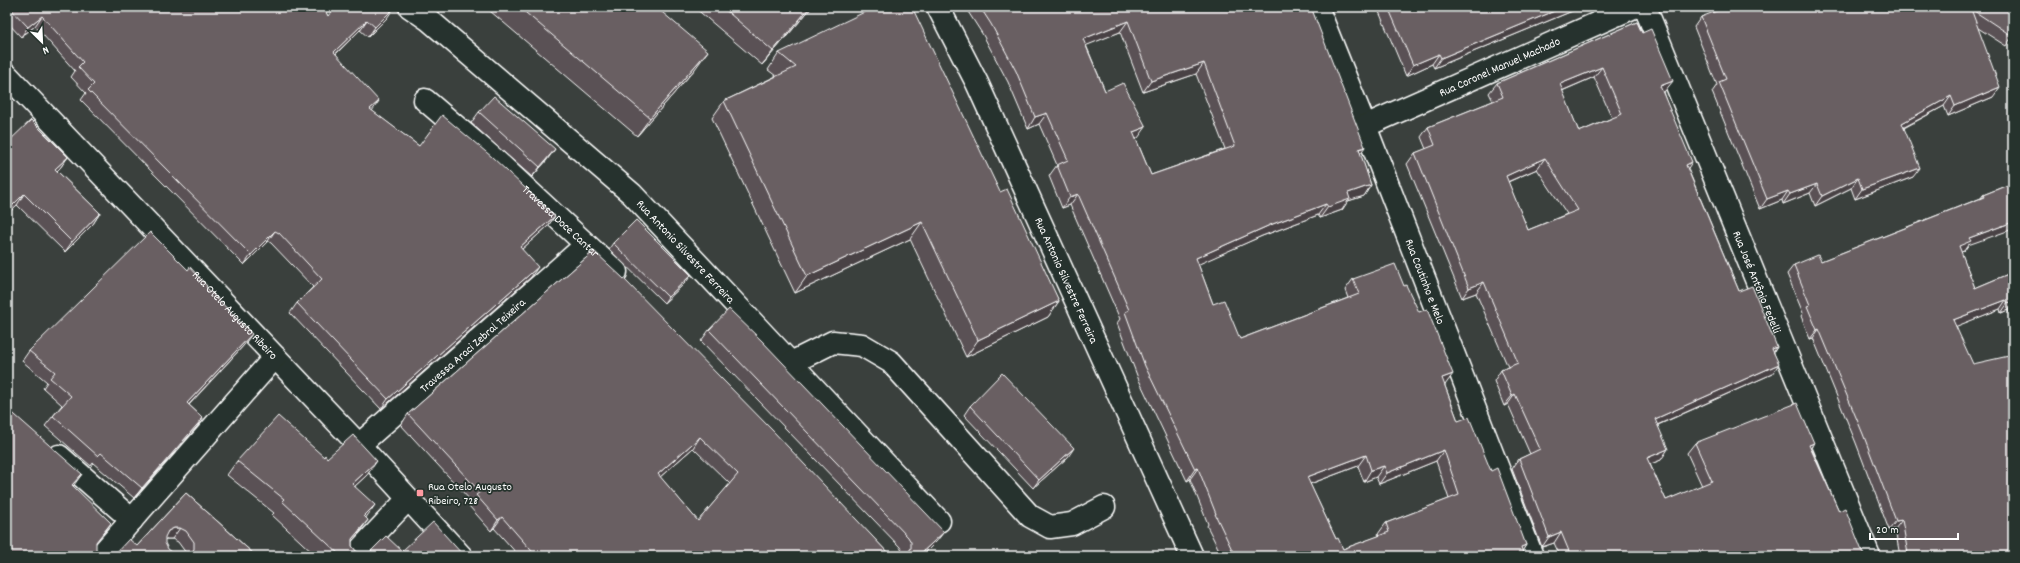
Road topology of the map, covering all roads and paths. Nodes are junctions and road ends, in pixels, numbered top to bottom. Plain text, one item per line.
1 (410, 7) edge
2 (938, 7) edge
3 (1317, 7) edge
4 (1634, 7) edge
5 (1645, 7) edge
6 (7, 75) edge
7 (425, 100) dead end
8 (1365, 126) junction
9 (586, 245) junction
10 (630, 286) edge
11 (275, 356) junction
12 (791, 363) junction
13 (43, 440) edge
14 (359, 445) junction
15 (408, 499) junction
16 (1104, 507) dead end
17 (132, 520) junction
18 (939, 521) dead end
19 (100, 556) edge
20 (354, 556) edge
21 (461, 556) edge
22 (1192, 556) edge
23 (1532, 556) edge
24 (1869, 556) edge

1 - 12 street, Rua Antonio Silvestre Ferreira
2 - 22 street, Rua Antonio Silvestre Ferreira
3 - 8 street, Rua Coutinho e Melo
4 - 8 street, Rua Coronel Manuel Machado
5 - 24 street, Rua José Antônio Fedelli
6 - 11 street, Rua Otelo Augusto Ribeiro
7 - 9 street, Travessa Doce Cantar
8 - 23 street, Rua Coutinho e Melo
9 - 10 street, Travessa Doce Cantar
9 - 14 street, Travessa Araci Zebral Teixeira
11 - 14 street, Rua Otelo Augusto Ribeiro
11 - 17 street
12 - 16 street
12 - 18 street, Rua Antonio Silvestre Ferreira
13 - 17 street
14 - 15 street, Rua Otelo Augusto Ribeiro
15 - 20 street
15 - 21 street, Rua Otelo Augusto Ribeiro
17 - 19 street

